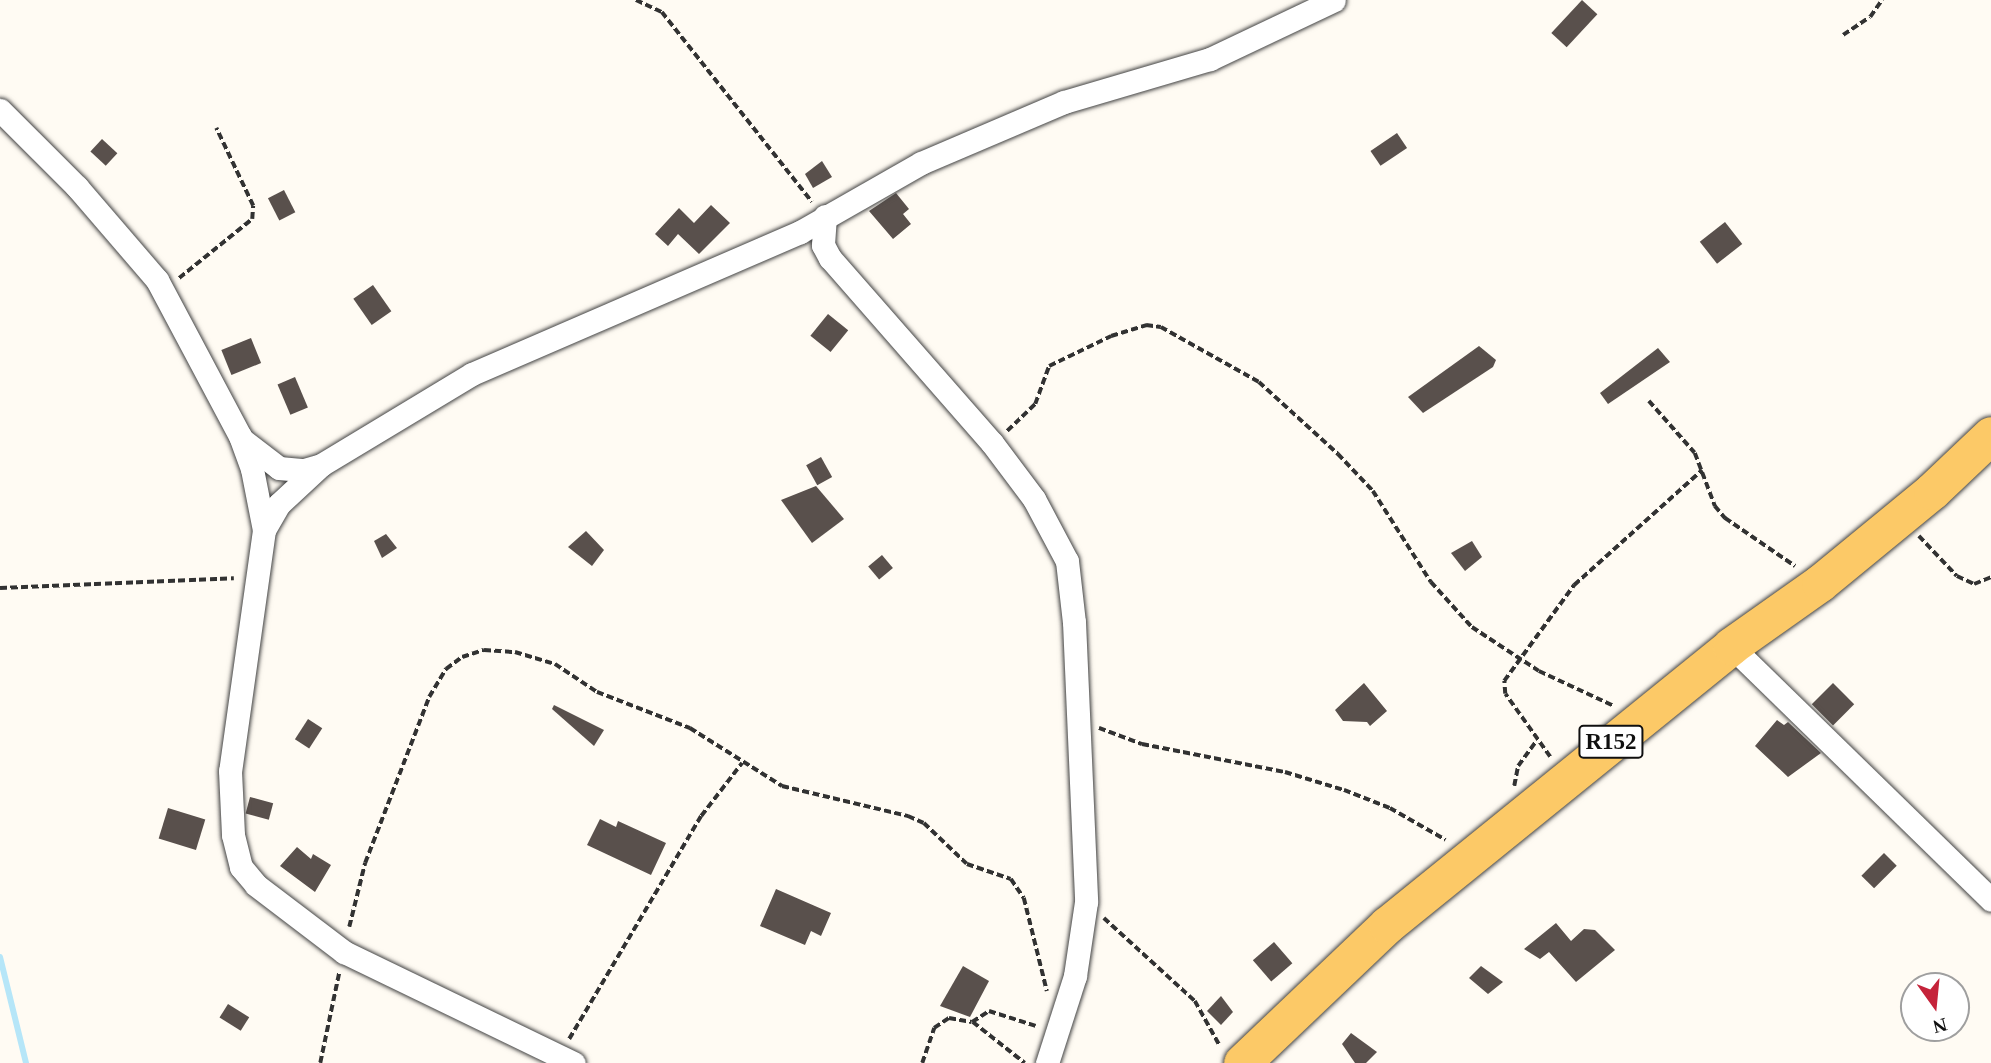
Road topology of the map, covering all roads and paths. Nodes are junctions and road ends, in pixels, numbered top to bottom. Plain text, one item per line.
1 (636, 0) edge
2 (1334, 0) edge
3 (1882, 0) edge
4 (1843, 35) dead end
5 (0, 110) edge
6 (216, 128) dead end
7 (825, 216) junction
8 (176, 311) junction
9 (1649, 401) dead end
10 (1991, 435) edge
11 (240, 436) junction
12 (992, 443) junction
13 (321, 465) junction
14 (1702, 470) junction
15 (1903, 516) junction
16 (264, 530) junction
17 (1991, 577) edge
18 (257, 579) junction
19 (1820, 583) junction
20 (0, 588) edge
21 (1731, 646) junction
22 (1521, 660) junction
23 (1641, 718) junction
24 (1078, 720) junction
25 (742, 763) junction
26 (1568, 777) junction
27 (1473, 855) junction
28 (1991, 900) edge
29 (1086, 902) junction
30 (344, 952) junction
31 (972, 1022) junction
32 (1059, 1030) junction
33 (1233, 1057) edge
34 (567, 1059) edge
35 (320, 1063) edge
36 (922, 1063) edge
37 (1025, 1063) edge
38 (1047, 1063) edge

1 - 7 path
2 - 7 street
3 - 4 path
5 - 8 street
6 - 8 path
7 - 12 street
7 - 13 street
8 - 11 street
9 - 14 path
10 - 15 main road, R152
11 - 13 street
11 - 16 street
12 - 22 path
12 - 24 street
13 - 16 street
14 - 19 path
14 - 22 path
15 - 17 path
15 - 19 main road, R152
16 - 18 street
18 - 20 path
18 - 30 street
19 - 21 main road, R152
21 - 23 main road, R152
21 - 28 street
22 - 23 path
22 - 26 path
23 - 26 main road, R152
24 - 27 path
24 - 29 street
25 - 30 path
25 - 32 path
25 - 34 path
26 - 27 main road, R152
27 - 33 main road, R152
29 - 32 street
29 - 33 path
30 - 34 street
30 - 35 path
31 - 32 path
31 - 36 path
31 - 37 path
32 - 38 street

